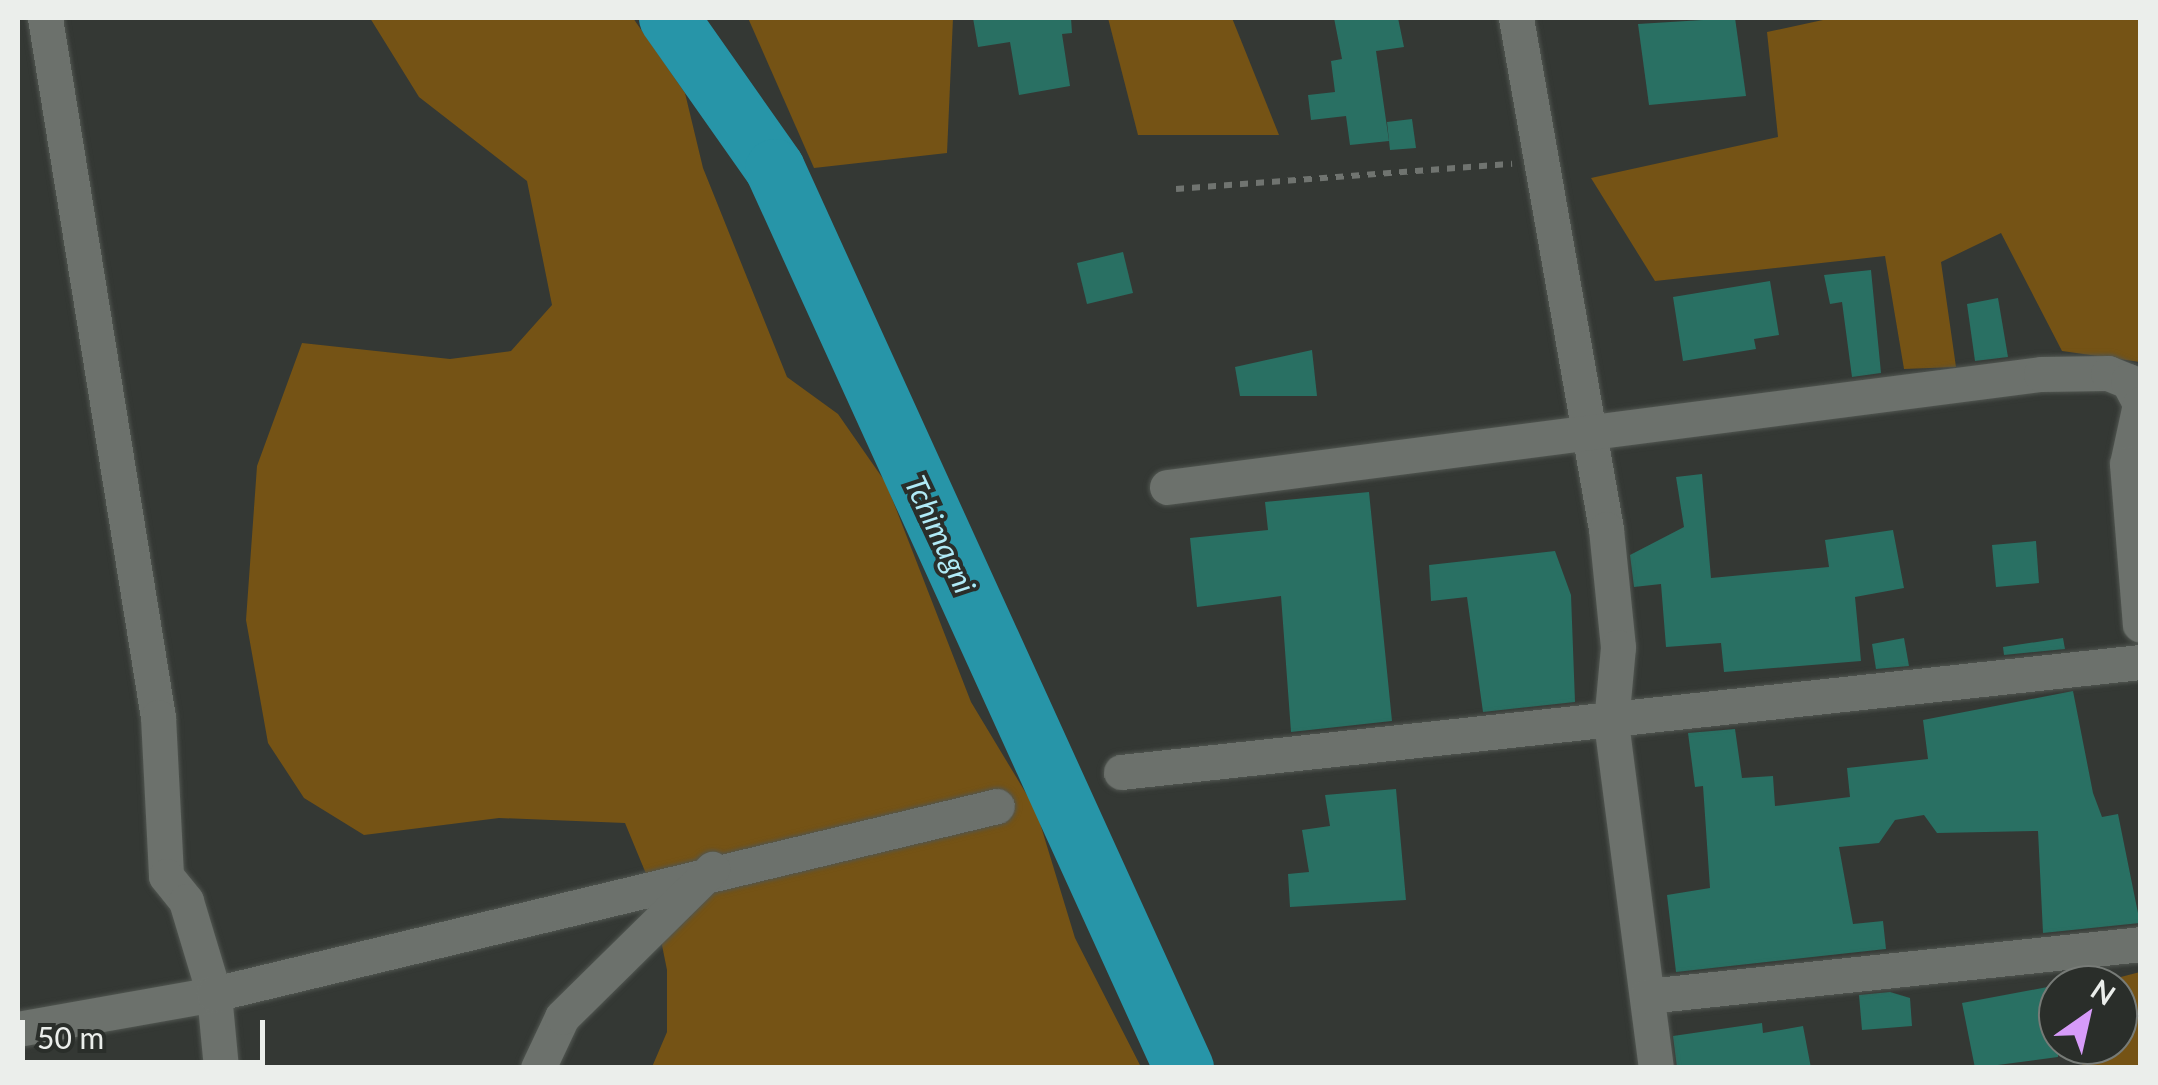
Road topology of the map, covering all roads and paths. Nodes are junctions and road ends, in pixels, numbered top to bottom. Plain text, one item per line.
1 (45, 18) edge
2 (1516, 18) edge
3 (1543, 162) junction
4 (1176, 189) dead end
5 (1586, 436) junction
6 (1167, 487) dead end
7 (2140, 624) edge
8 (2140, 662) edge
9 (1611, 722) junction
10 (1121, 772) dead end
11 (998, 806) dead end
12 (712, 868) junction
13 (2140, 944) edge
14 (214, 994) junction
15 (1647, 996) junction
16 (18, 1030) edge
17 (221, 1068) edge
18 (538, 1068) edge
19 (1656, 1068) edge

1 - 14 street
2 - 3 street
3 - 4 path
3 - 5 street
5 - 6 street
5 - 7 street
5 - 9 street
8 - 9 street
9 - 10 street
9 - 15 street
11 - 12 street
12 - 14 street
12 - 18 street
13 - 15 street
14 - 16 street
14 - 17 street
15 - 19 street

